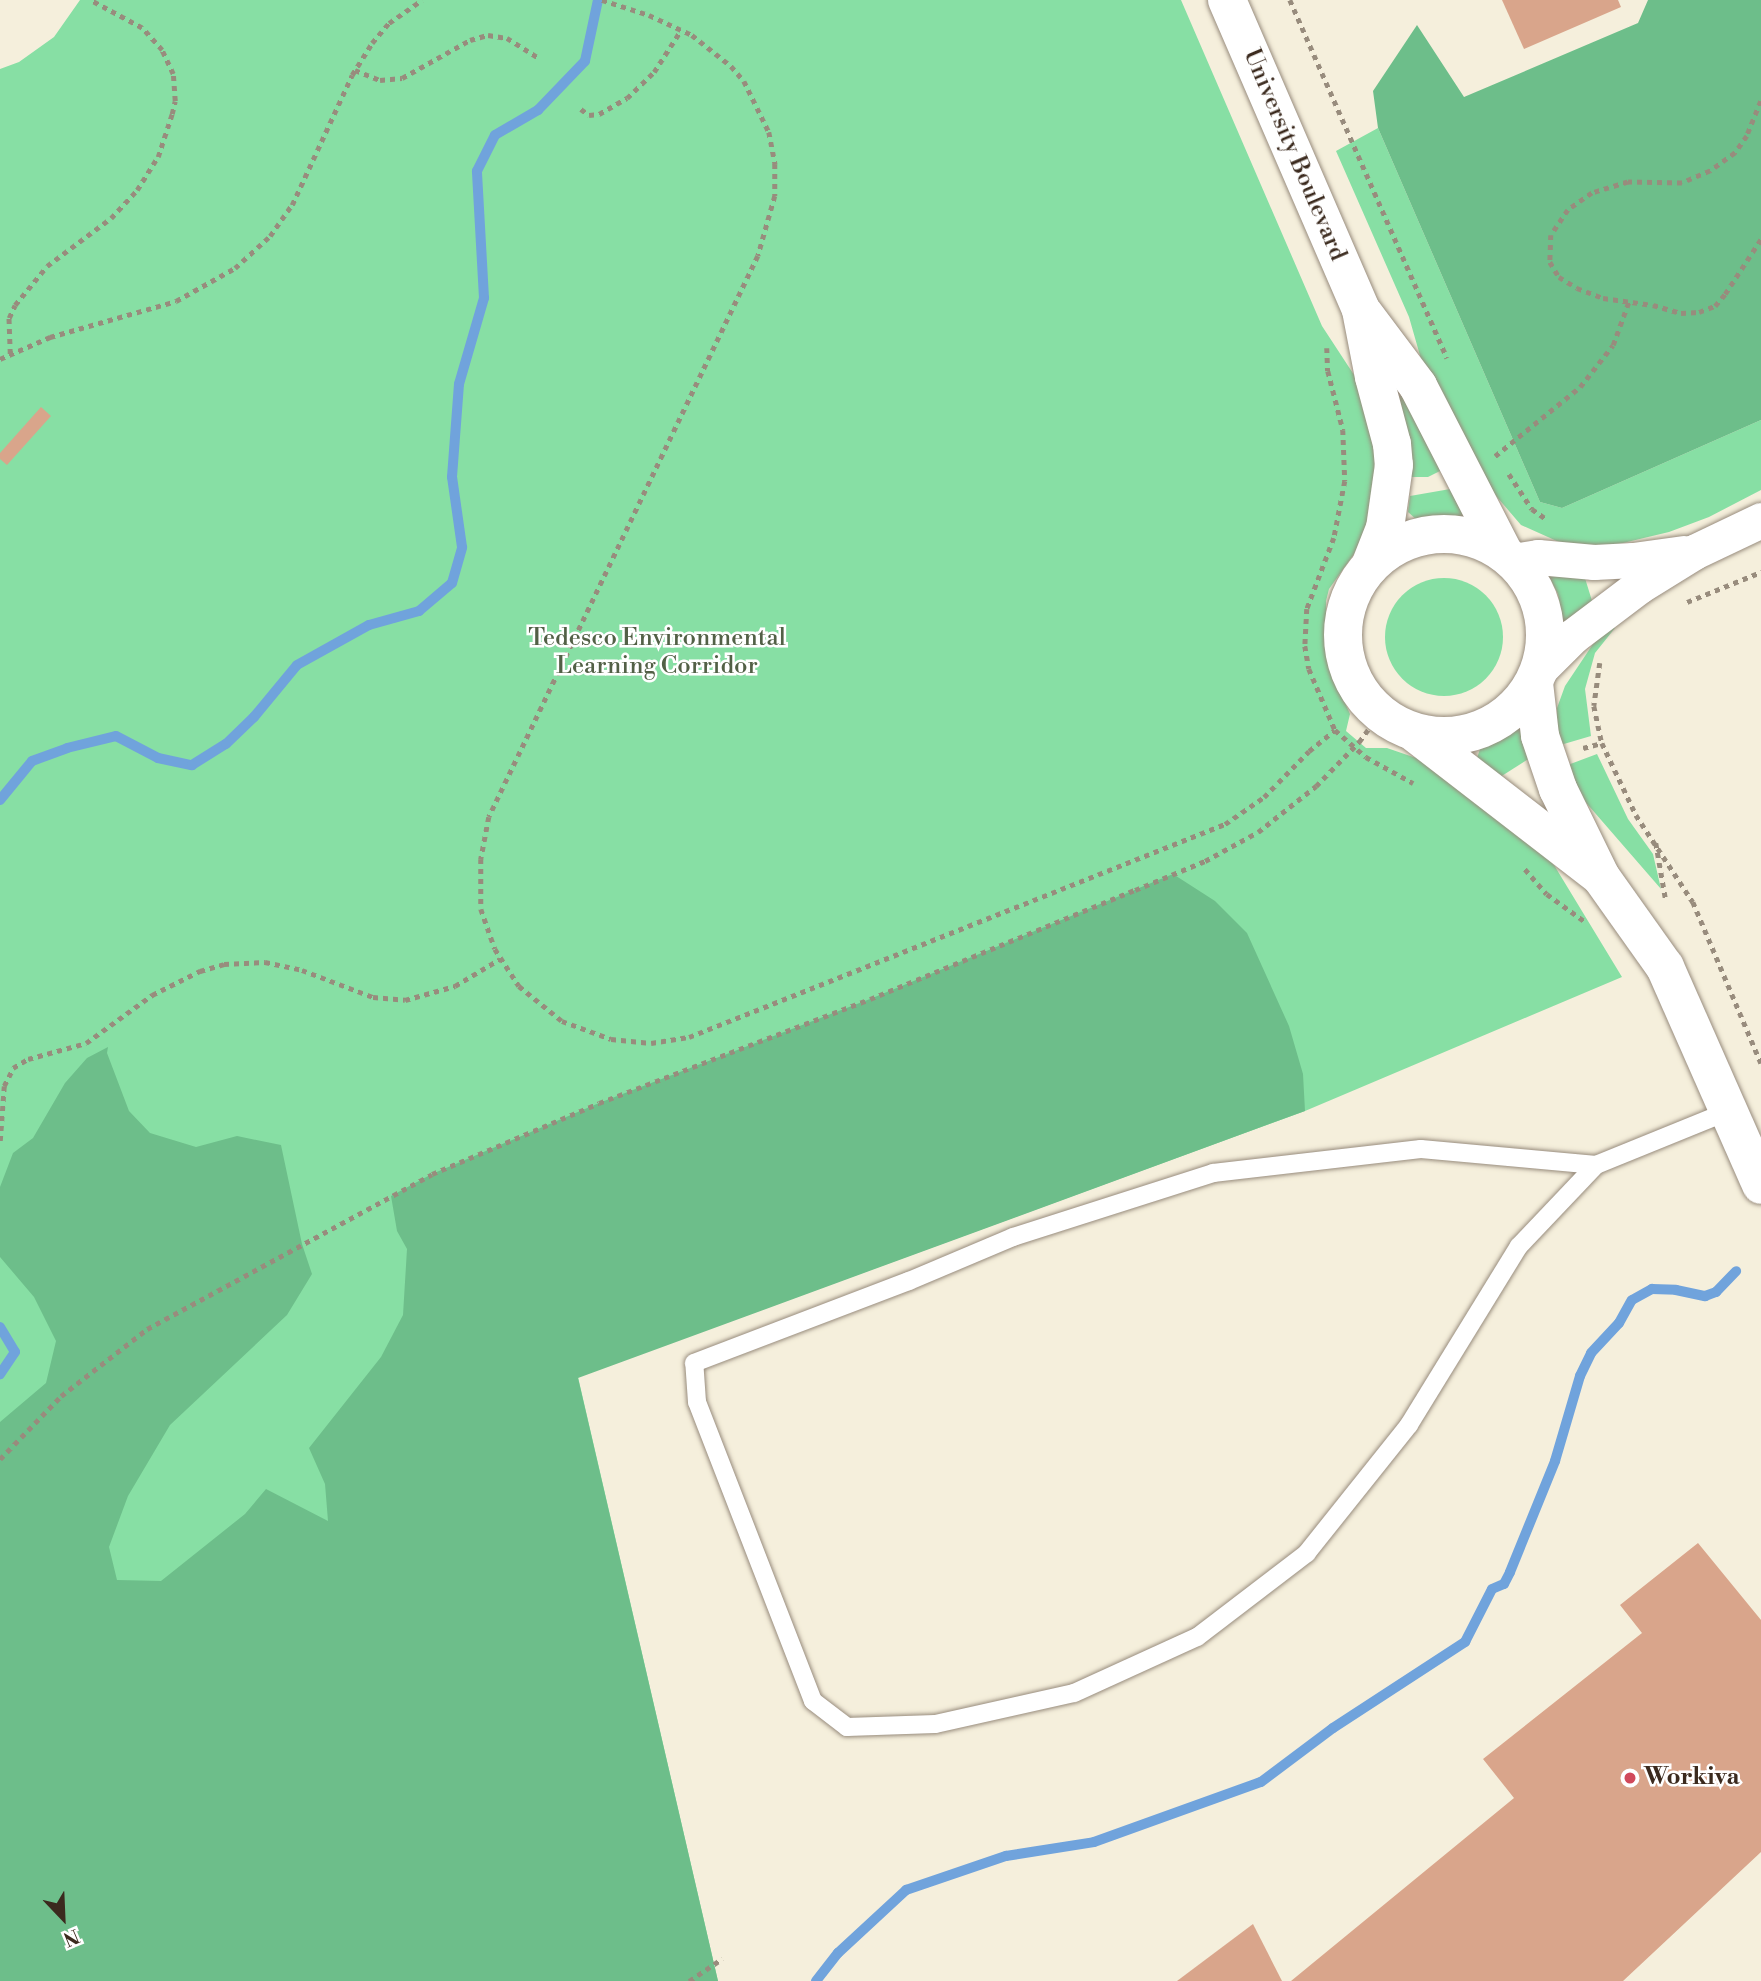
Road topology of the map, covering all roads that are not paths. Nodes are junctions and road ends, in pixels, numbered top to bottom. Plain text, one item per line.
1 (1227, 0) edge
2 (1361, 310) junction
3 (1761, 520) edge
4 (1694, 552) junction
5 (1508, 557) junction
6 (1370, 566) junction
7 (1536, 677) junction
8 (1415, 733) junction
9 (1601, 877) junction
10 (1729, 1111) junction
11 (1596, 1165) junction
12 (1761, 1185) edge

1 - 2 street, University Boulevard
2 - 5 street, University Boulevard
2 - 6 street, University Boulevard
3 - 4 street
4 - 5 street
4 - 7 street
5 - 6 street
5 - 7 street
6 - 8 street
7 - 8 street
7 - 9 street
8 - 9 street
9 - 10 street
10 - 11 lane
10 - 12 street
11 - 11 lane

